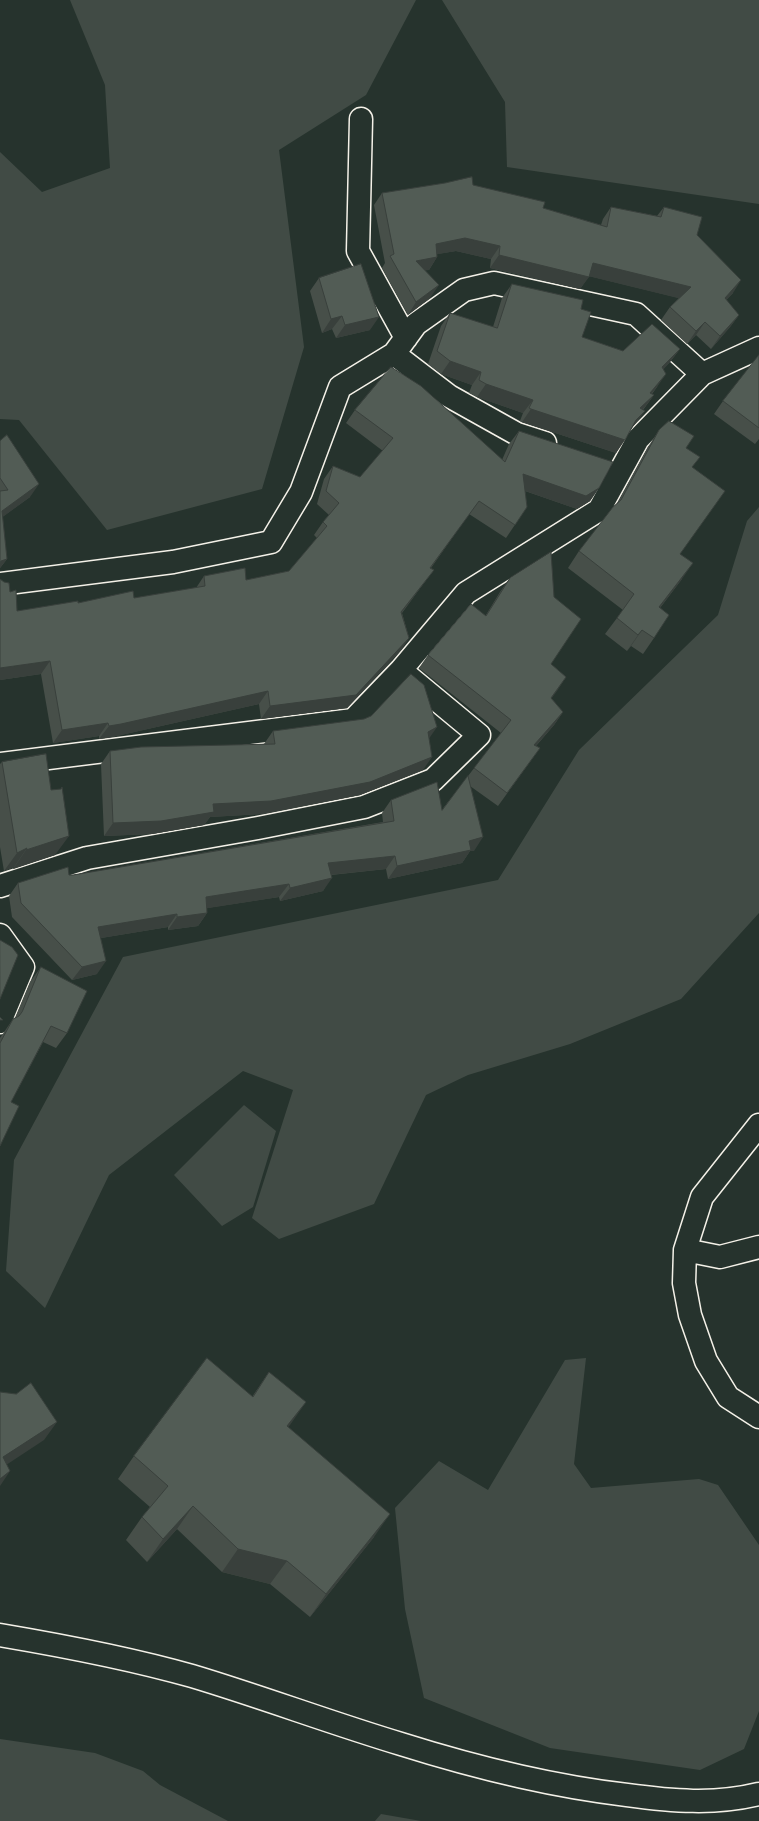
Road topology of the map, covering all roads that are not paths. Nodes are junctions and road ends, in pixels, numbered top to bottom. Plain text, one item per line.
1 (361, 119) dead end
2 (400, 346) junction
3 (759, 348) edge
4 (702, 374) junction
5 (562, 448) edge
6 (599, 460) edge
7 (622, 468) junction
8 (0, 584) edge
9 (401, 670) junction
10 (0, 764) edge
11 (0, 886) edge
12 (0, 935) edge
13 (0, 1022) edge
14 (759, 1124) edge
15 (759, 1247) edge
16 (685, 1250) junction
17 (759, 1417) edge
18 (0, 1635) edge
19 (759, 1794) edge

1 - 2 street
2 - 4 street
2 - 5 street
2 - 8 street
3 - 4 street
4 - 7 street
6 - 7 street
7 - 9 street
9 - 10 street
9 - 11 street
12 - 13 street
14 - 16 street
15 - 16 street
16 - 17 street
18 - 19 street

